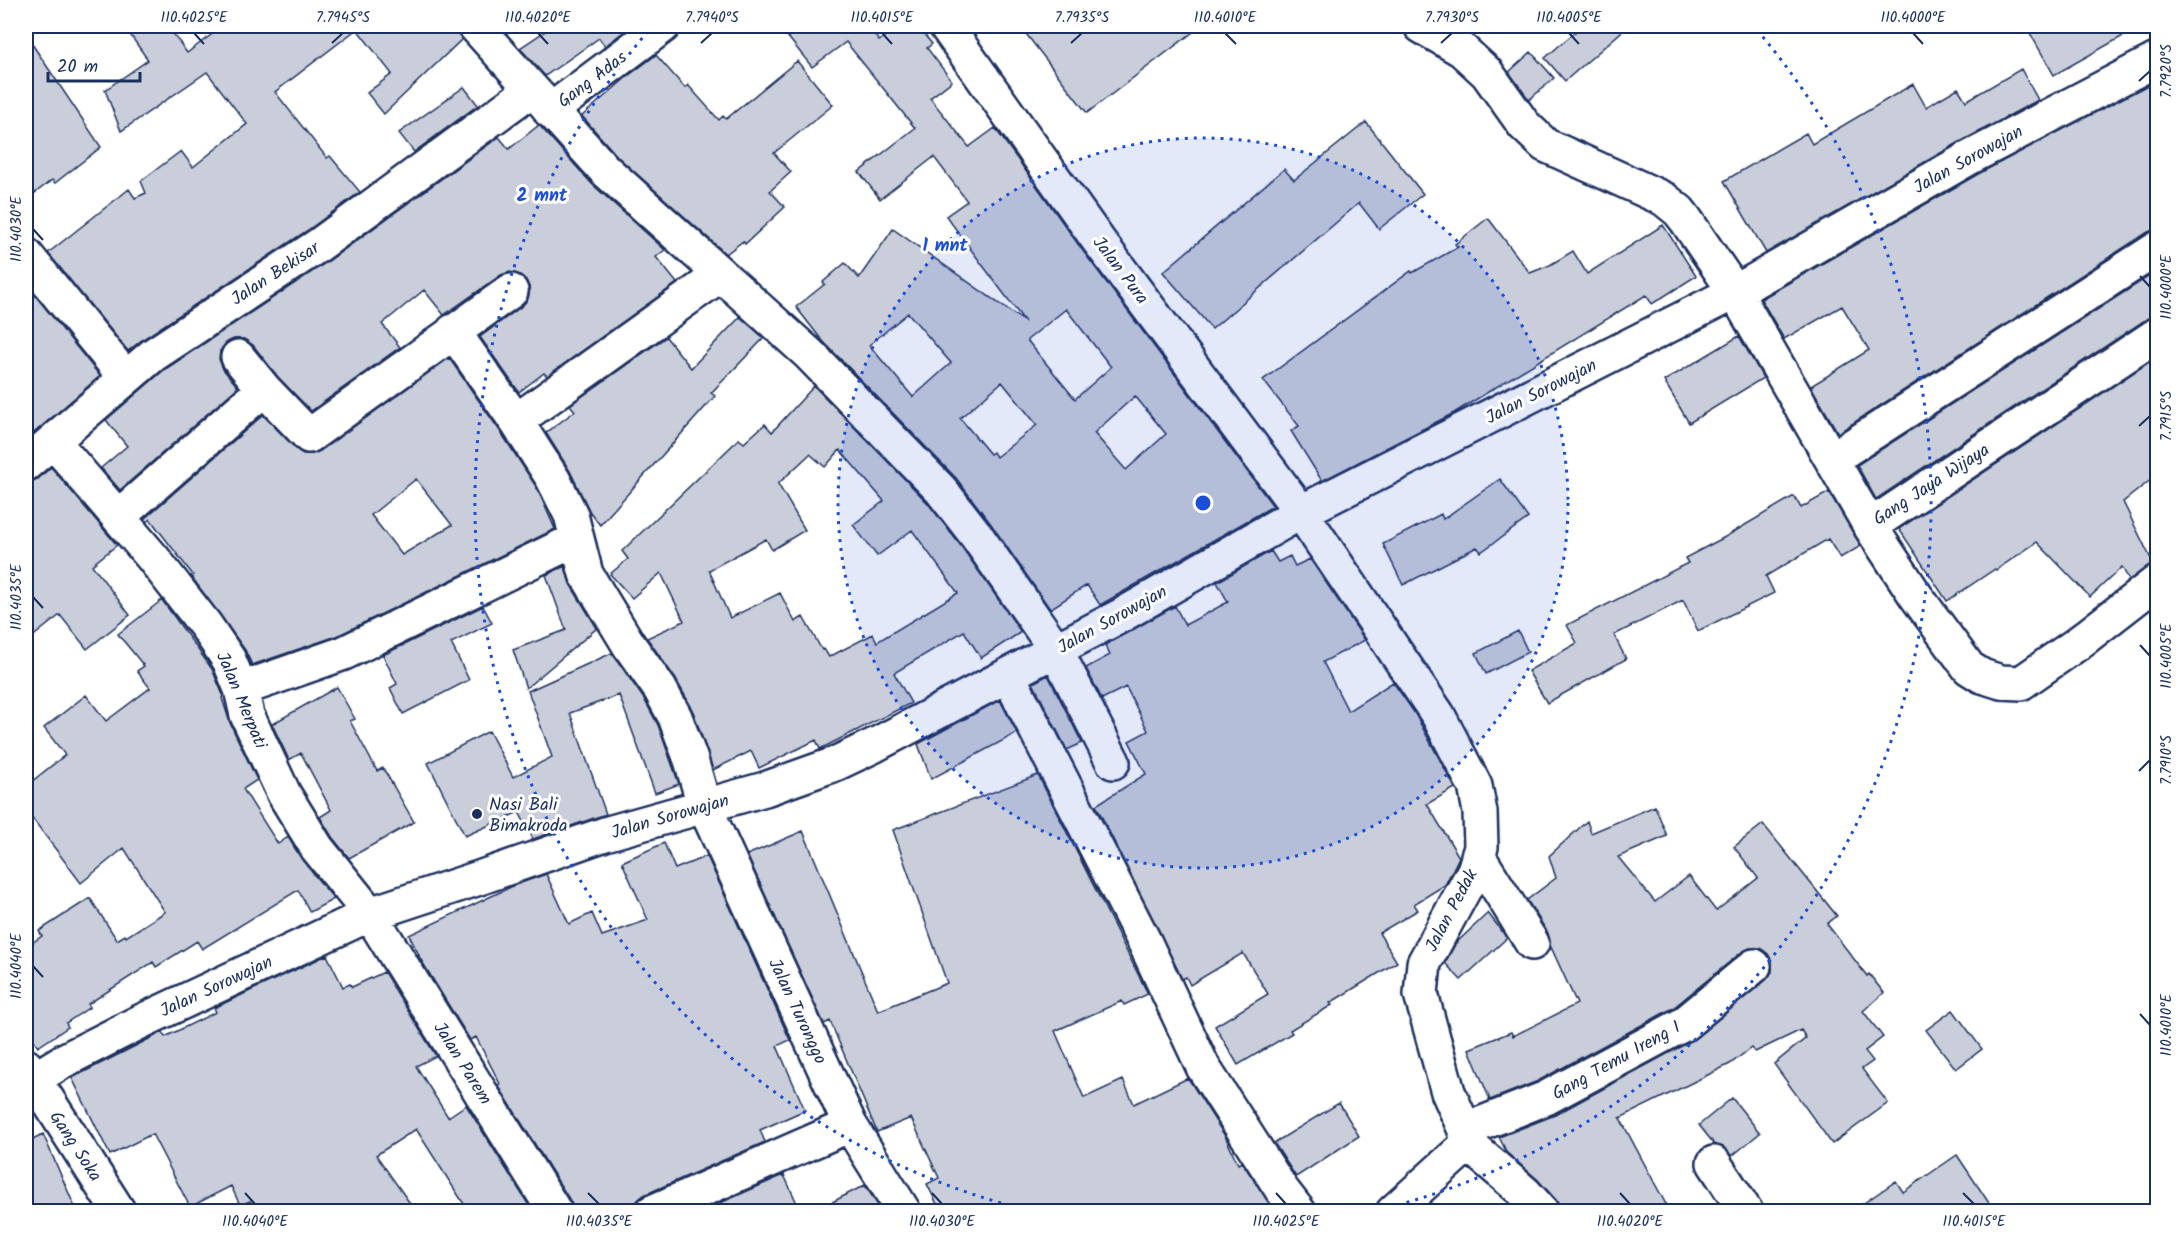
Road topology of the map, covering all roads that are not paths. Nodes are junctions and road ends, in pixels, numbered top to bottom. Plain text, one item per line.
1 (475, 26) edge
2 (663, 26) edge
3 (946, 26) edge
4 (1421, 26) edge
5 (2157, 59) edge
6 (540, 101) junction
7 (2157, 248) edge
8 (26, 255) edge
9 (720, 275) junction
10 (511, 291) dead end
11 (1735, 292) junction
12 (453, 331) junction
13 (2157, 334) edge
14 (238, 357) dead end
15 (126, 378) junction
16 (264, 389) junction
17 (516, 421) junction
18 (53, 441) junction
19 (1832, 459) junction
20 (26, 464) edge
21 (1301, 512) junction
22 (119, 516) junction
23 (1870, 526) junction
24 (577, 539) junction
25 (2157, 581) edge
26 (1056, 650) junction
27 (1008, 675) junction
28 (241, 690) junction
29 (1113, 762) dead end
30 (704, 805) junction
31 (1479, 856) junction
32 (370, 914) junction
33 (1532, 943) dead end
34 (1754, 966) dead end
35 (28, 1076) edge
36 (850, 1125) junction
37 (1466, 1137) junction
38 (1714, 1163) dead end
39 (119, 1212) edge
40 (555, 1212) edge
41 (652, 1212) edge
42 (904, 1212) edge
43 (1299, 1212) edge
44 (1393, 1212) edge
45 (1542, 1212) edge
46 (1746, 1212) edge

1 - 6 street
2 - 6 street, Gang Adas
3 - 21 street, Jalan Pura
4 - 11 street, Gang Jaya Wijaya
5 - 11 street, Jalan Sorowajan
6 - 9 street
6 - 15 street, Jalan Bekisar
7 - 19 street
8 - 15 street
9 - 17 street
9 - 26 street
10 - 12 street
11 - 19 street, Gang Jaya Wijaya
11 - 21 street, Jalan Sorowajan
12 - 16 street
12 - 17 street, Jalan Turonggo
13 - 23 street, Gang Jaya Wijaya
14 - 16 street
15 - 18 street, Jalan Bekisar
16 - 22 street
17 - 24 street, Jalan Turonggo
18 - 20 street, Jalan Bekisar
18 - 22 street, Jalan Merpati
19 - 23 street, Gang Jaya Wijaya
21 - 26 street, Jalan Sorowajan
21 - 31 street, Jalan Pedak
22 - 28 street, Jalan Merpati
23 - 25 street
24 - 28 street
24 - 30 street, Jalan Turonggo
26 - 27 street, Jalan Sorowajan
26 - 29 street
27 - 30 street, Jalan Sorowajan
27 - 43 street
28 - 32 street, Jalan Merpati
30 - 32 street, Jalan Sorowajan
30 - 36 street, Jalan Turonggo
31 - 33 street
31 - 37 street, Jalan Pedak
32 - 35 street, Jalan Sorowajan
32 - 40 street, Jalan Parem
34 - 37 street, Gang Temu Ireng I
35 - 39 street, Gang Soka
36 - 41 street
36 - 42 street, Jalan Turonggo
37 - 44 street
37 - 45 street, Jalan Pedak
38 - 46 street

